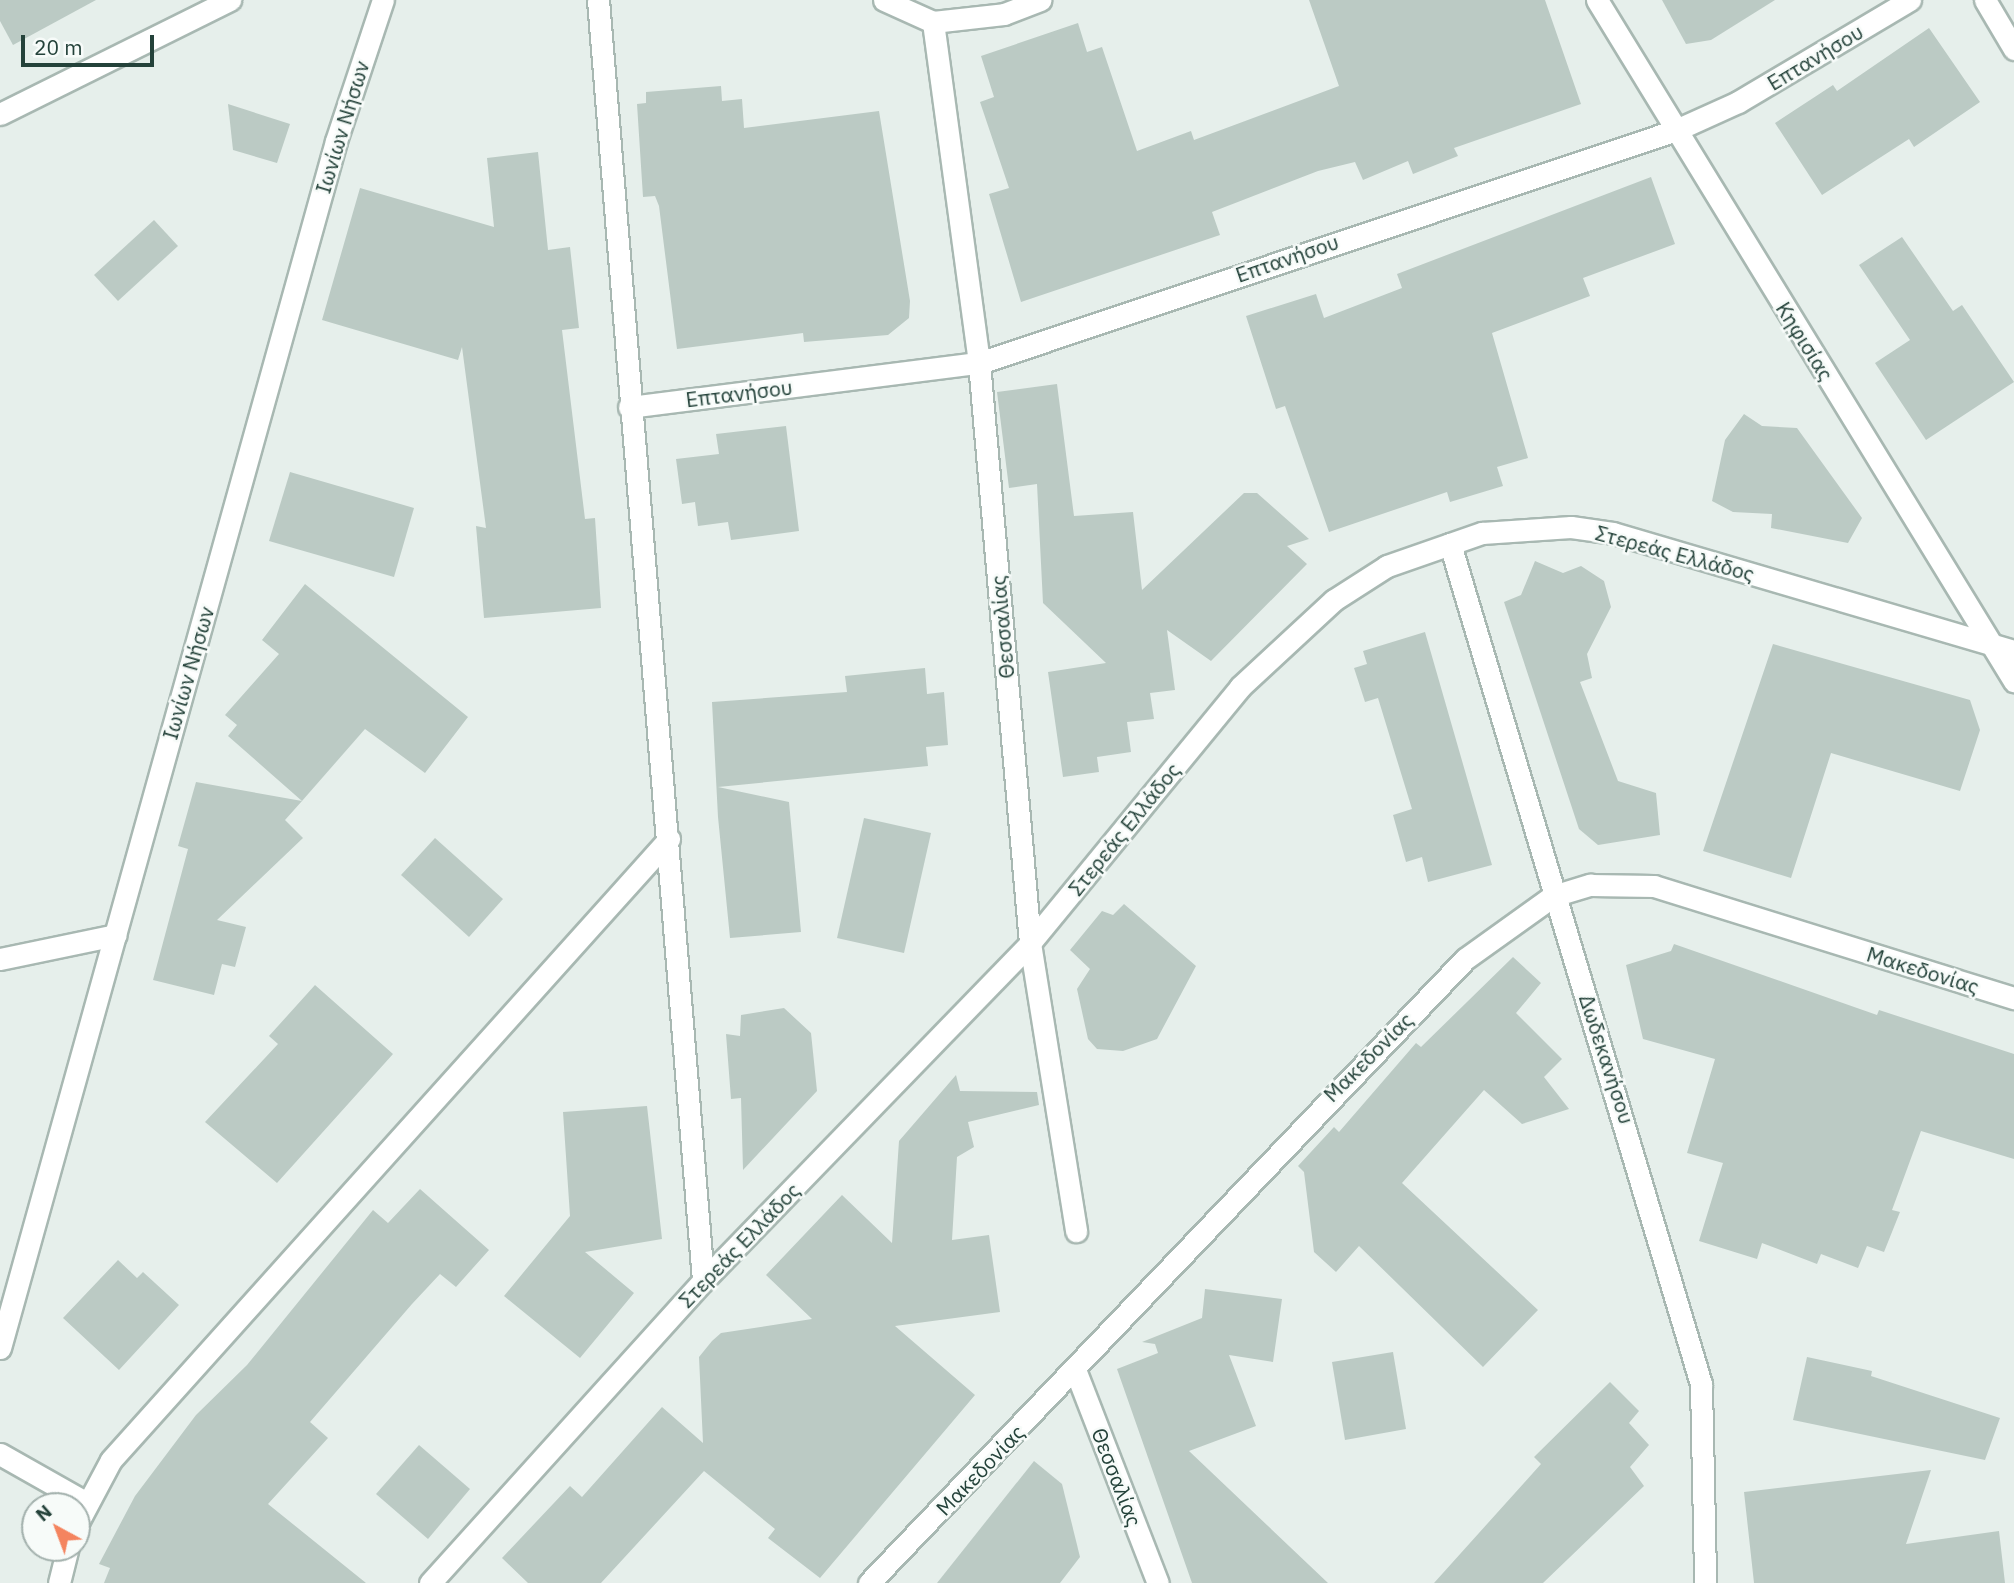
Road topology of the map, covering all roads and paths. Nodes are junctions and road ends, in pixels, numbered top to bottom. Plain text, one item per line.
1 (230, 0) edge
2 (383, 0) edge
3 (598, 0) edge
4 (884, 0) edge
5 (1040, 0) edge
6 (1597, 0) edge
7 (1910, 0) edge
8 (1985, 0) edge
9 (933, 22) junction
10 (2014, 49) edge
11 (0, 114) edge
12 (1676, 130) junction
13 (979, 363) junction
14 (629, 407) junction
15 (1450, 544) junction
16 (1990, 642) junction
17 (2014, 651) edge
18 (2014, 681) edge
19 (669, 839) junction
20 (1553, 896) junction
21 (116, 935) junction
22 (1030, 943) junction
23 (0, 958) edge
24 (2014, 998) edge
25 (1076, 1231) dead end
26 (703, 1281) junction
27 (0, 1348) edge
28 (1076, 1371) junction
29 (0, 1454) edge
30 (67, 1492) edge
31 (91, 1492) edge
32 (64, 1562) edge
33 (59, 1583) edge
34 (430, 1583) edge
35 (869, 1583) edge
36 (1158, 1583) edge
37 (1705, 1583) edge

1 - 11 street
2 - 21 street, Ιωνίων Νήσων
3 - 14 street
4 - 9 street
5 - 9 street
6 - 12 street, Κηφισίας
7 - 12 street, Επτανήσου
8 - 10 street
9 - 13 street, Θεσσαλίας
12 - 13 street, Επτανήσου
12 - 16 street, Κηφισίας
13 - 14 street, Επτανήσου
13 - 22 street, Θεσσαλίας
14 - 19 street
15 - 16 street, Στερεάς Ελλάδος
15 - 20 street, Δωδεκανήσου
15 - 22 street, Στερεάς Ελλάδος
16 - 17 street, Στερεάς Ελλάδος
16 - 18 street, Κηφισίας
19 - 26 street
19 - 31 street
20 - 24 street, Μακεδονίας
20 - 28 street, Μακεδονίας
20 - 37 street, Δωδεκανήσου
21 - 23 street
21 - 27 street, Ιωνίων Νήσων
22 - 25 street, Θεσσαλίας
22 - 26 street, Στερεάς Ελλάδος
26 - 34 street, Στερεάς Ελλάδος
28 - 35 street, Μακεδονίας
28 - 36 street, Θεσσαλίας
29 - 30 street
32 - 33 street

